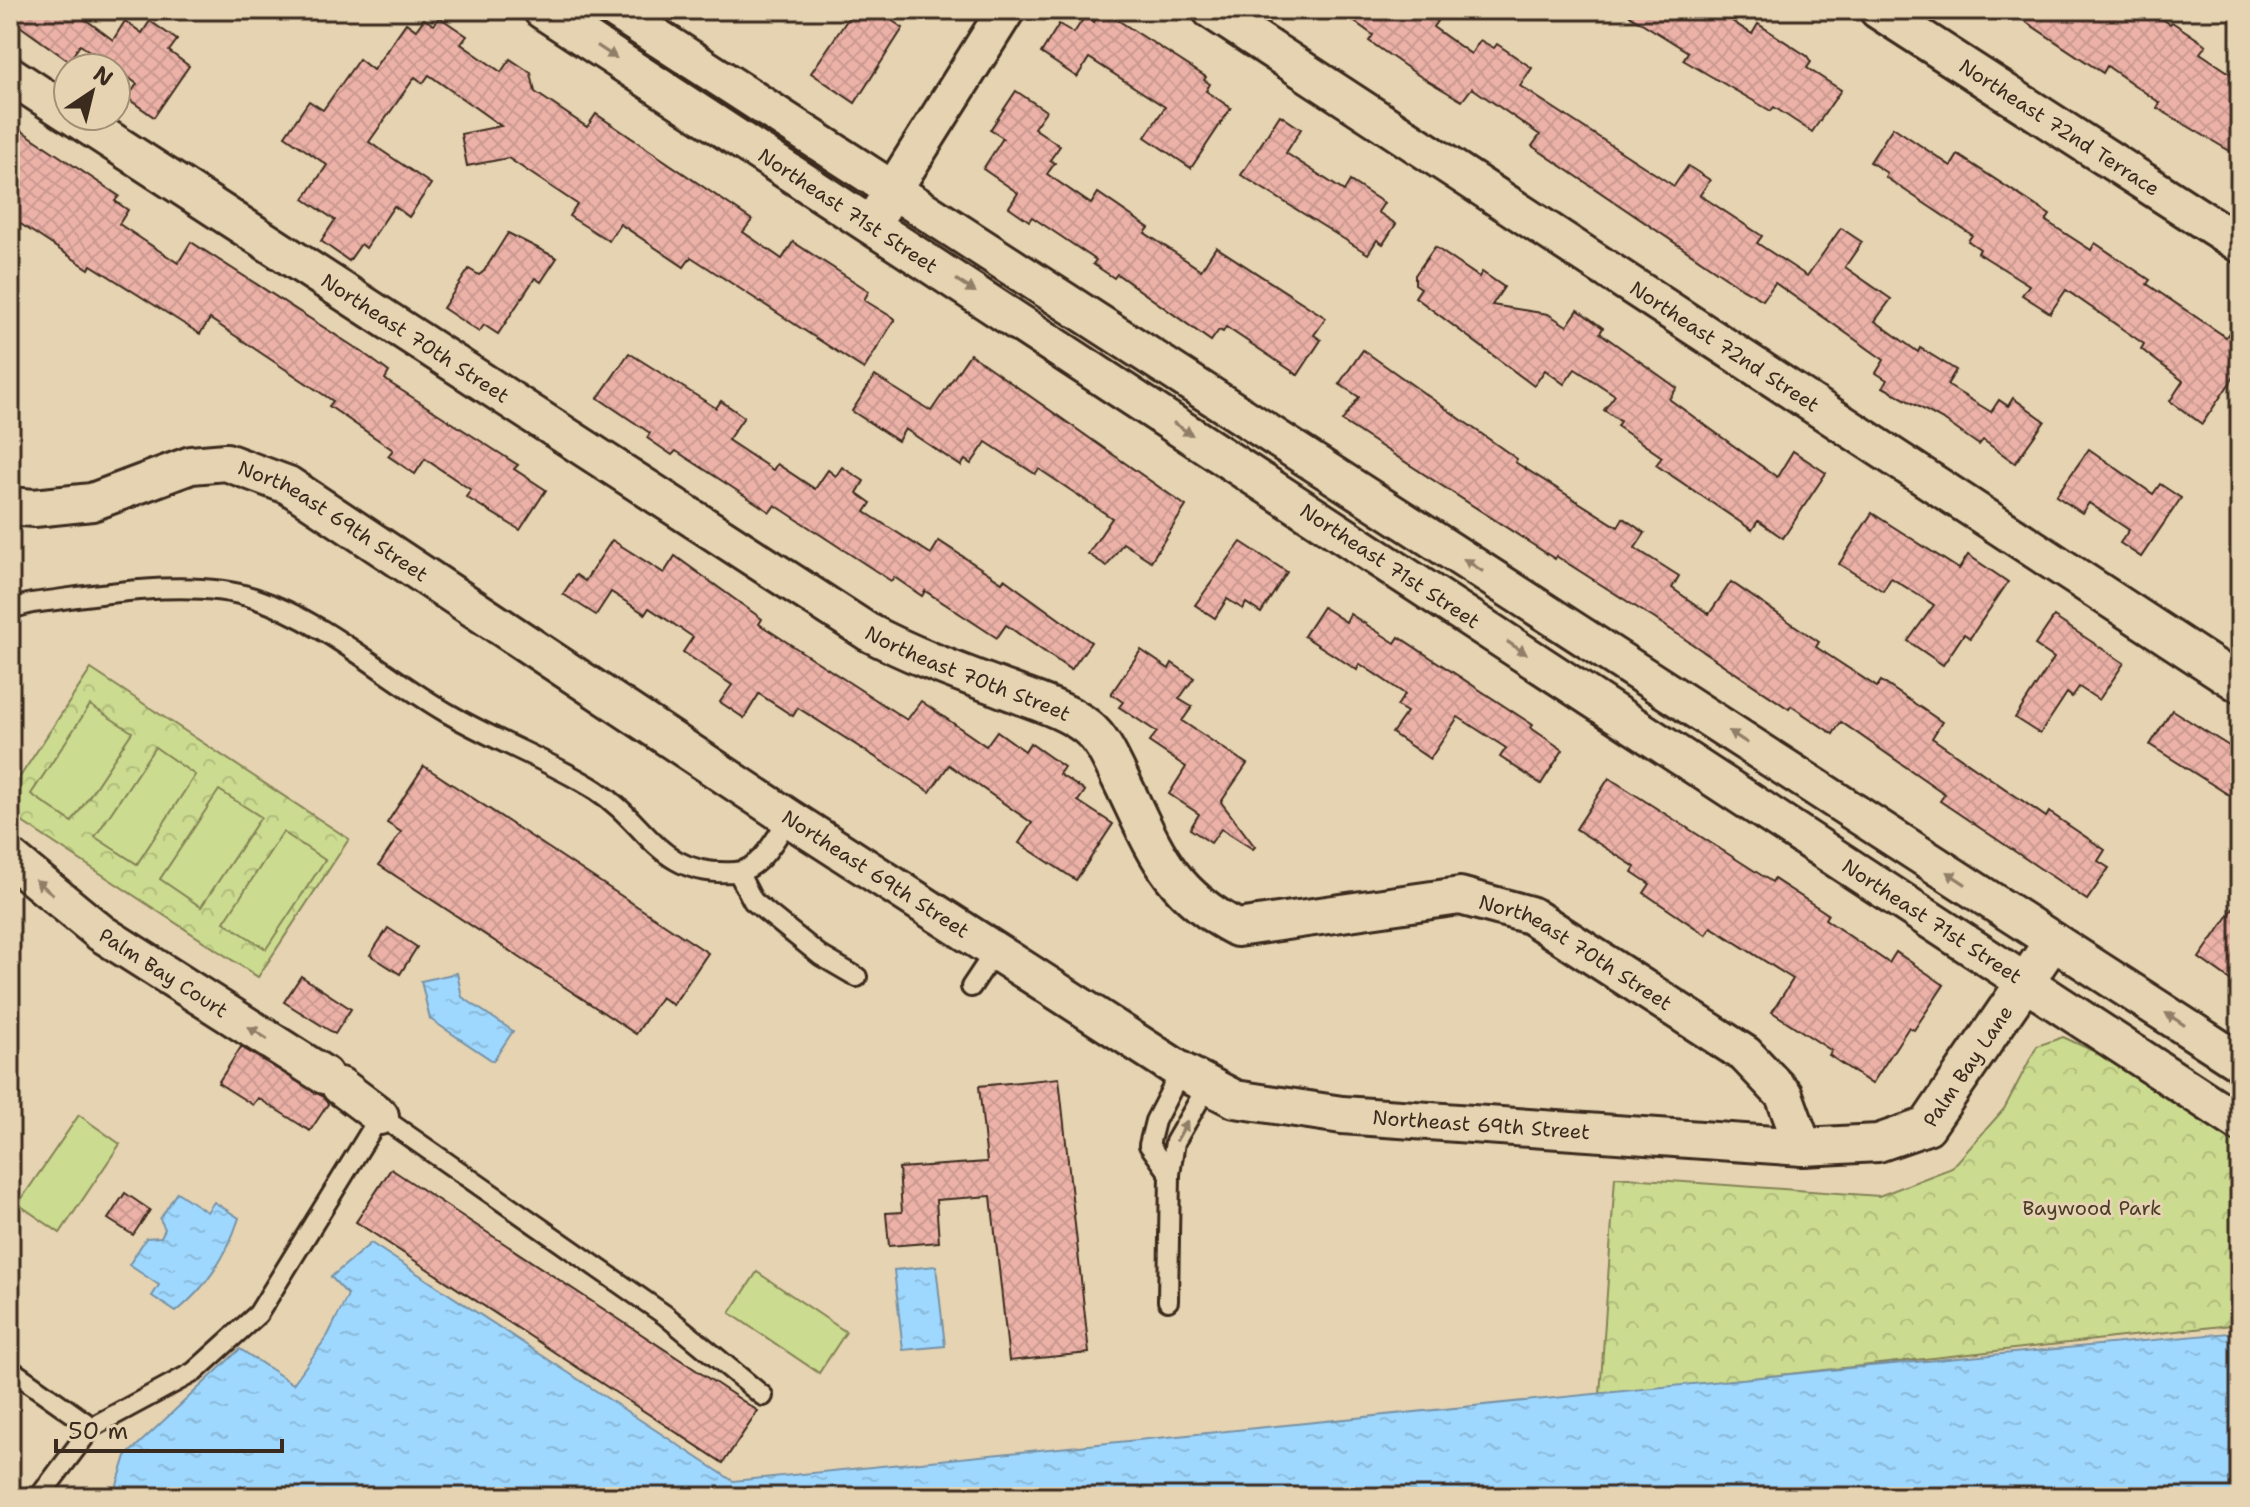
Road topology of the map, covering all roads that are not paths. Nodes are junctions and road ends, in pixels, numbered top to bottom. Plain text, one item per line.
1 (542, 10) edge
2 (615, 10) edge
3 (1006, 10) edge
4 (1211, 10) edge
5 (1878, 10) edge
6 (10, 75) edge
7 (52, 103) edge
8 (98, 132) edge
9 (893, 191) junction
10 (871, 224) junction
11 (2240, 244) edge
12 (10, 506) edge
13 (10, 609) edge
14 (2240, 684) edge
15 (789, 818) junction
16 (10, 858) edge
17 (738, 872) junction
18 (2053, 941) junction
19 (995, 951) junction
20 (857, 977) dead end
21 (2025, 982) junction
22 (971, 987) dead end
23 (2240, 1062) edge
24 (1194, 1078) junction
25 (380, 1116) junction
26 (2240, 1123) edge
27 (1803, 1147) junction
28 (1170, 1174) junction
29 (1168, 1301) dead end
30 (10, 1369) edge
31 (763, 1396) dead end
32 (92, 1427) junction
33 (39, 1497) edge

1 -> 10 street, Northeast 71st Street
2 - 9 street, Northeast 71st Street
3 - 9 street
4 - 14 street, Northeast 72nd Street
5 - 11 street, Northeast 72nd Terrace
6 - 7 street
8 - 27 street, Northeast 70th Street
9 - 10 street
18 -> 9 street, Northeast 71st Street
10 -> 21 street, Northeast 71st Street
12 - 15 street, Northeast 69th Street
13 - 17 lane
15 - 17 lane
15 - 19 street, Northeast 69th Street
25 -> 16 street, Palm Bay Court
17 - 20 lane
18 - 21 street, Palm Bay Lane
23 -> 18 street, Northeast 71st Street
19 - 22 lane
19 - 24 street, Northeast 69th Street
21 - 26 street, Northeast 71st Street
21 - 27 street, Palm Bay Lane
24 - 27 street, Northeast 69th Street
28 -> 24 lane
24 - 28 lane
25 - 31 lane
25 - 32 lane
28 - 29 lane
30 - 32 lane
32 - 33 lane

